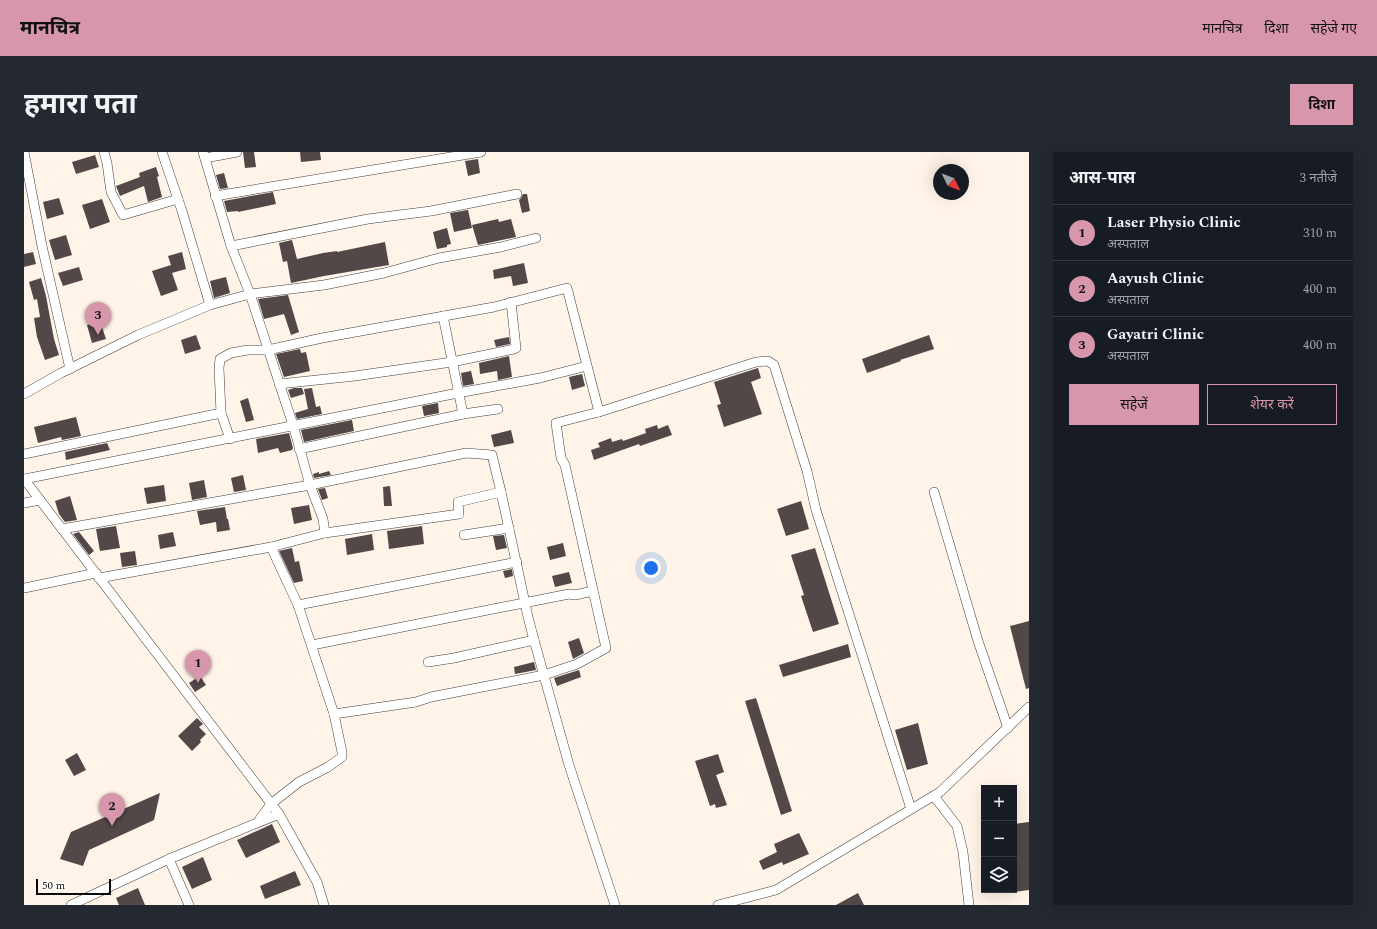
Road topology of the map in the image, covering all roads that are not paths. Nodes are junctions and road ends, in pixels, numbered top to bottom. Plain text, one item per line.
1 (24, 152) edge
2 (104, 152) edge
3 (162, 152) edge
4 (237, 152) edge
5 (481, 152) edge
6 (204, 155) edge
7 (518, 194) dead end
8 (215, 196) junction
9 (178, 199) junction
10 (536, 238) dead end
11 (231, 246) junction
12 (250, 294) junction
13 (511, 302) junction
14 (210, 305) junction
15 (443, 316) junction
16 (268, 350) junction
17 (452, 362) junction
18 (587, 366) junction
19 (70, 368) junction
20 (279, 384) junction
21 (458, 393) junction
22 (24, 394) edge
23 (498, 409) dead end
24 (599, 412) junction
25 (221, 413) junction
26 (463, 414) junction
27 (293, 425) junction
28 (230, 439) junction
29 (299, 449) junction
30 (24, 454) edge
31 (24, 479) edge
32 (310, 485) junction
33 (501, 492) junction
34 (934, 492) dead end
35 (40, 500) junction
36 (24, 502) edge
37 (509, 528) junction
38 (62, 530) junction
39 (325, 533) junction
40 (464, 534) dead end
41 (271, 547) junction
42 (517, 562) junction
43 (98, 576) junction
44 (24, 588) edge
45 (593, 591) junction
46 (525, 602) junction
47 (298, 605) junction
48 (534, 640) junction
49 (312, 646) junction
50 (428, 662) dead end
51 (544, 675) junction
52 (1029, 708) edge
53 (334, 714) junction
54 (1008, 728) junction
55 (934, 796) junction
56 (271, 804) junction
57 (911, 809) junction
58 (279, 814) junction
59 (257, 823) junction
60 (169, 859) junction
61 (71, 905) edge
62 (189, 905) edge
63 (324, 905) edge
64 (616, 905) edge
65 (718, 905) edge
66 (969, 905) edge

1 - 19 street
2 - 9 street
3 - 9 street
4 - 6 street
5 - 8 street
6 - 8 street
7 - 11 street
8 - 11 street
9 - 14 street
10 - 12 street
11 - 12 street
12 - 14 street
12 - 16 street
13 - 15 street
13 - 17 street
13 - 18 street
14 - 19 street
15 - 16 street
15 - 17 street
16 - 20 street
16 - 25 street
17 - 20 street
17 - 21 street
18 - 21 street
18 - 24 street
19 - 22 street
20 - 27 street
21 - 26 street
21 - 27 street
23 - 26 street
24 - 45 street
24 - 57 street
25 - 28 street
25 - 30 street
26 - 29 street
27 - 28 street
27 - 29 street
28 - 31 street
29 - 32 street
31 - 35 street
32 - 33 street
32 - 38 street
32 - 39 street
33 - 37 street
33 - 39 street
34 - 54 street
35 - 36 street
35 - 38 street
37 - 40 street
37 - 42 street
38 - 43 street
39 - 41 street
41 - 43 street
41 - 47 street
42 - 46 street
42 - 47 street
43 - 44 street
43 - 56 street
45 - 46 street
45 - 51 street
46 - 48 street
46 - 49 street
47 - 49 street
48 - 50 street
48 - 51 street
49 - 53 street
51 - 53 street
51 - 64 street
52 - 54 street
53 - 56 street
54 - 55 street
55 - 57 street
55 - 66 street
56 - 58 street
56 - 59 street
57 - 65 street
58 - 59 street
58 - 63 street
59 - 60 street
60 - 61 street
60 - 62 street

